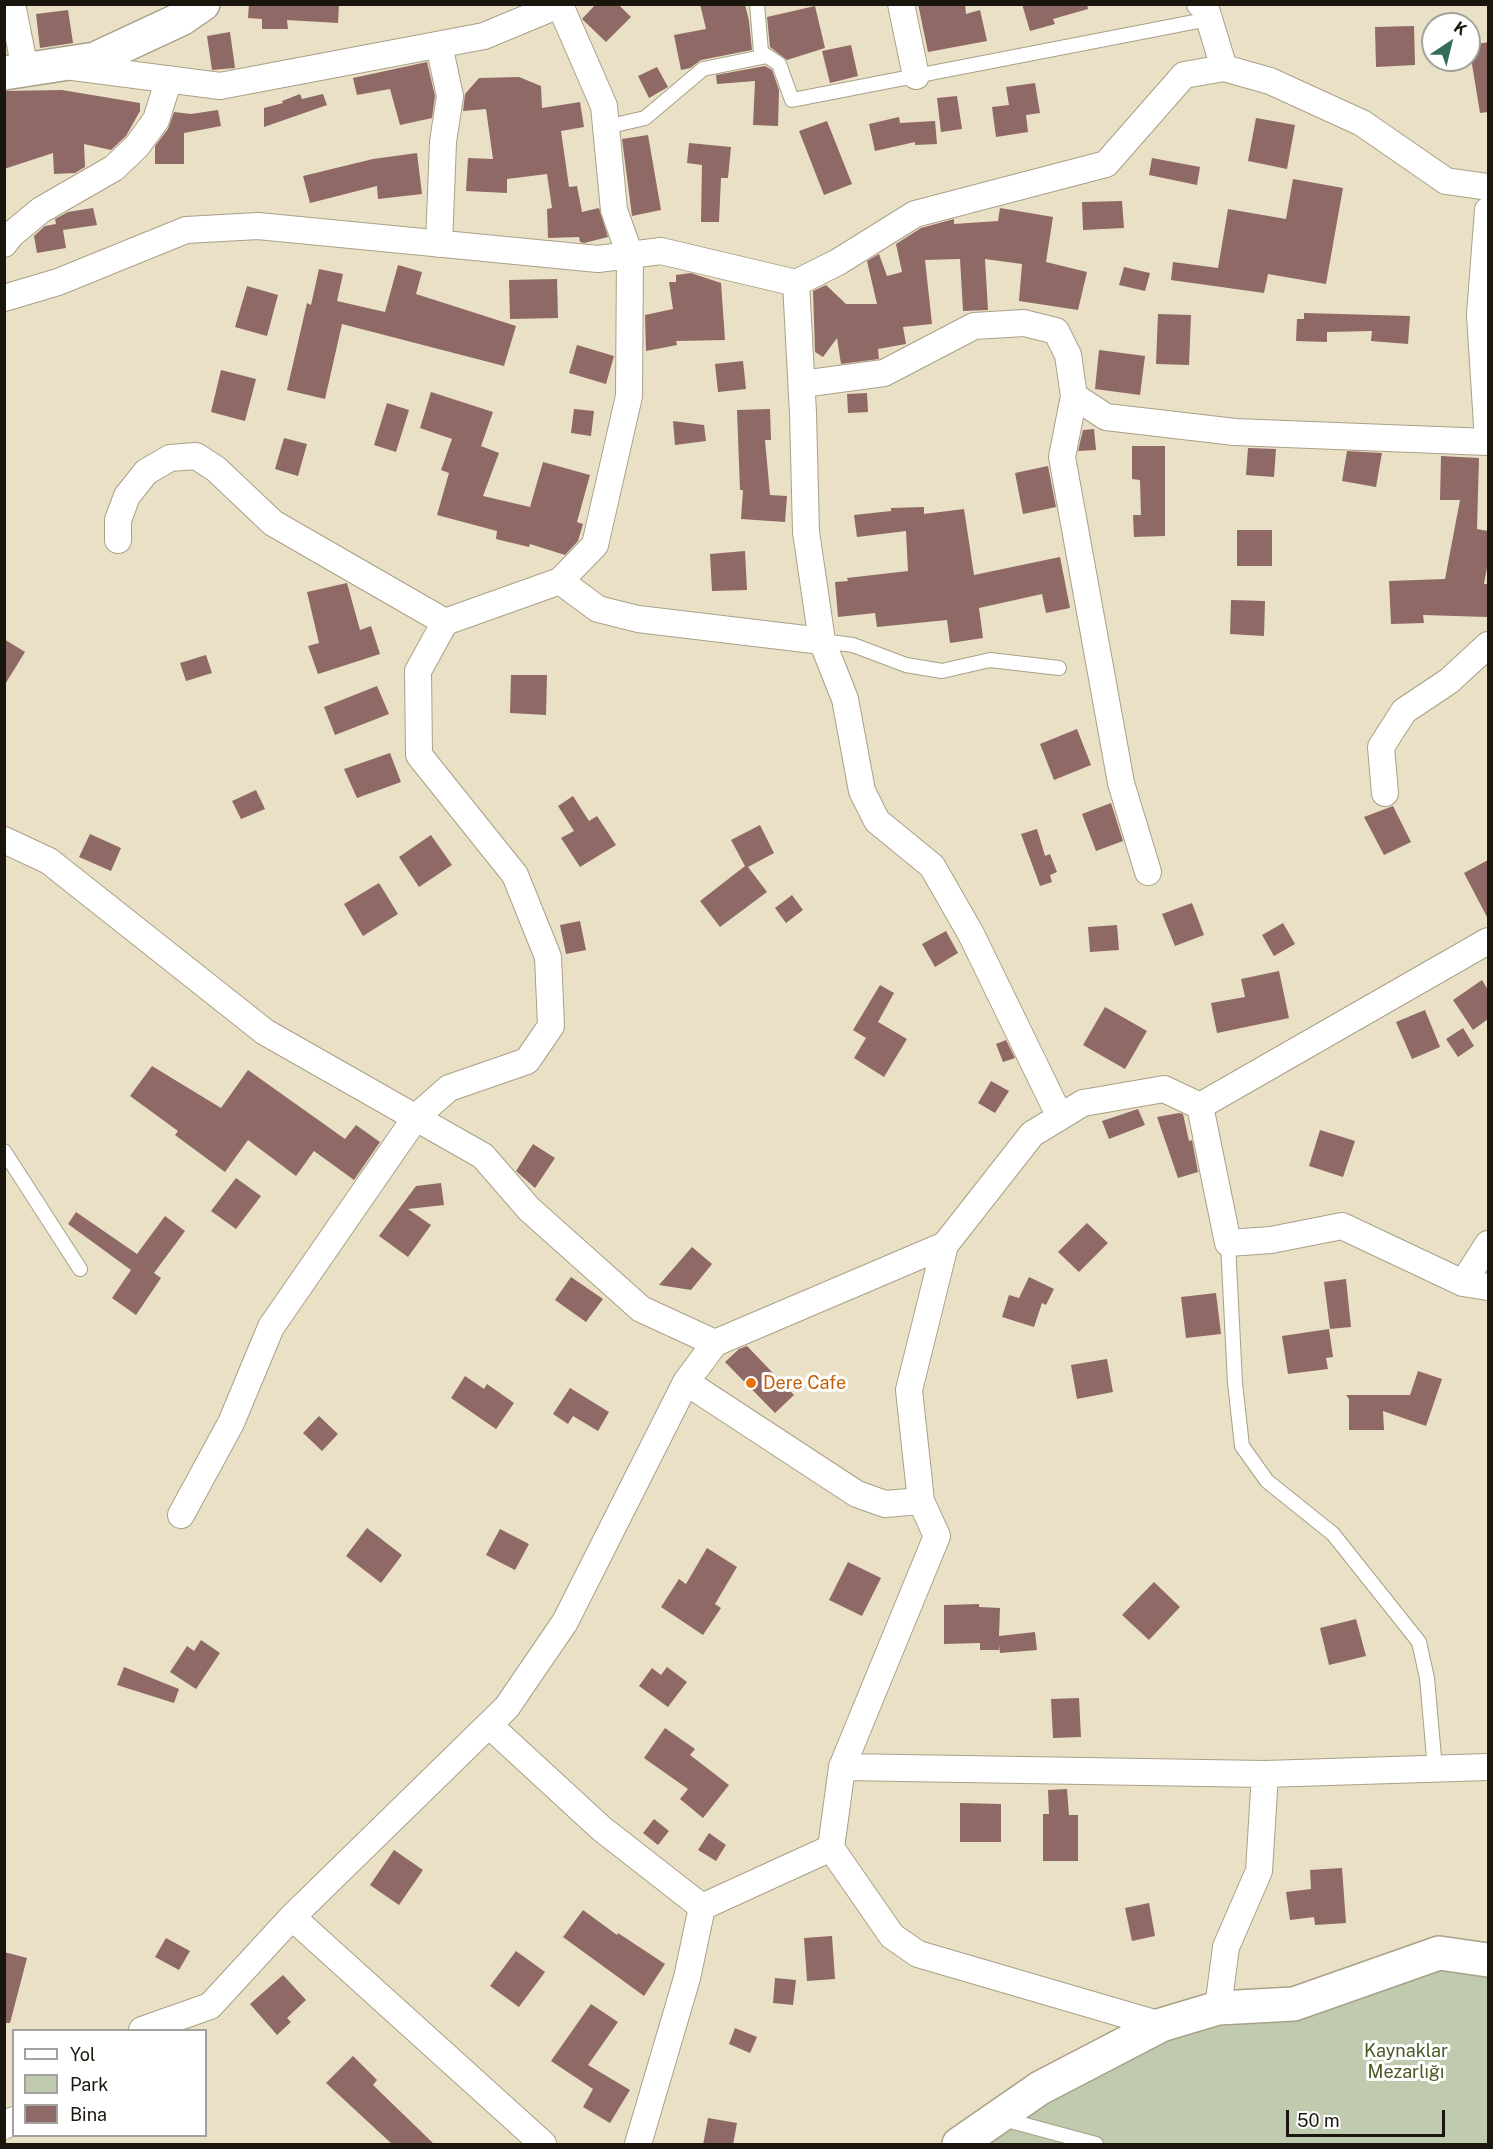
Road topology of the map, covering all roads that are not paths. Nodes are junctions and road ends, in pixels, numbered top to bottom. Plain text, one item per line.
1 (12, 4) edge
2 (203, 4) edge
3 (757, 4) edge
4 (901, 4) edge
5 (561, 5) edge
6 (1210, 9) edge
7 (439, 45) junction
8 (766, 56) junction
9 (1224, 68) junction
10 (28, 69) edge
11 (916, 76) junction
12 (169, 79) junction
13 (606, 127) junction
14 (1488, 187) edge
15 (1488, 210) edge
16 (4, 244) edge
17 (439, 244) junction
18 (630, 255) junction
19 (795, 283) junction
20 (4, 298) edge
21 (802, 384) junction
22 (1074, 396) junction
23 (1488, 441) edge
24 (118, 540) dead end
25 (560, 581) junction
26 (445, 622) junction
27 (822, 641) junction
28 (1488, 645) edge
29 (1059, 668) dead end
30 (1385, 793) dead end
31 (4, 840) edge
32 (1148, 872) dead end
33 (1488, 941) edge
34 (1200, 1106) junction
35 (416, 1117) junction
36 (1060, 1117) junction
37 (4, 1151) edge
38 (1228, 1243) junction
39 (1488, 1244) edge
40 (945, 1245) junction
41 (80, 1269) dead end
42 (1462, 1283) junction
43 (1488, 1287) edge
44 (715, 1343) junction
45 (686, 1382) junction
46 (921, 1501) junction
47 (181, 1515) dead end
48 (489, 1725) junction
49 (843, 1767) junction
50 (1488, 1767) edge
51 (1435, 1769) junction
52 (1265, 1774) junction
53 (831, 1848) junction
54 (702, 1907) junction
55 (292, 1917) junction
56 (1488, 1960) edge
57 (1218, 2008) junction
58 (1161, 2025) junction
59 (147, 2029) edge
60 (998, 2118) junction
61 (543, 2145) edge
62 (638, 2145) edge
63 (959, 2145) edge
64 (1096, 2145) edge

1 - 10 street
2 - 10 street
3 - 8 lane
4 - 11 street
5 - 7 street
5 - 13 street
6 - 9 street
6 - 11 lane
7 - 12 street
7 - 17 street
8 - 11 lane
8 - 13 lane
9 - 14 street
9 - 19 street
10 - 12 street
12 - 16 street
13 - 18 street
15 - 23 street
17 - 18 street
17 - 20 street
18 - 19 street
18 - 25 street
19 - 21 street
21 - 22 street
21 - 27 street
22 - 23 street
22 - 32 street
24 - 26 street
25 - 26 street
25 - 27 street
26 - 35 street
27 - 29 lane
27 - 36 street
28 - 30 street
31 - 35 street
33 - 34 street
34 - 36 street
34 - 38 street
35 - 44 street
35 - 47 street
36 - 40 street
37 - 41 lane
38 - 42 street
38 - 51 lane
39 - 42 street
40 - 44 street
40 - 46 street
42 - 43 street
44 - 45 street
45 - 46 street
45 - 48 street
46 - 49 street
48 - 54 street
48 - 55 street
49 - 52 street
49 - 53 street
50 - 51 street
51 - 52 street
52 - 57 street
53 - 54 street
53 - 58 street
54 - 62 street
55 - 59 street
55 - 61 street
56 - 57 street
57 - 58 street
58 - 60 street
60 - 63 street
60 - 64 lane

